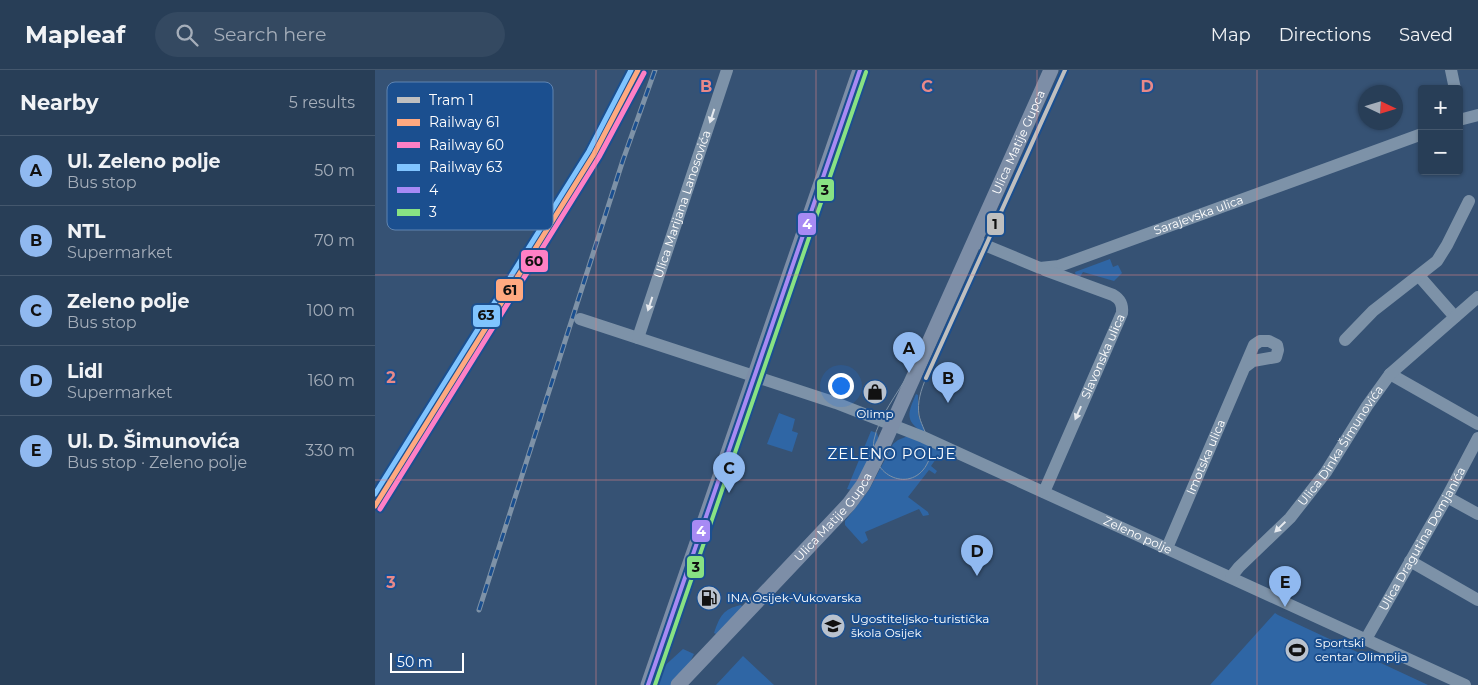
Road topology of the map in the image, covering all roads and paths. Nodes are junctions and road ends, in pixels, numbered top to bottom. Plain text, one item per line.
1 (727, 70) edge
2 (861, 70) edge
3 (1051, 70) edge
4 (1451, 70) edge
5 (1454, 85) edge
6 (1478, 115) edge
7 (1463, 117) edge
8 (1418, 135) edge
9 (1469, 201) dead end
10 (975, 241) junction
11 (1040, 268) junction
12 (1419, 276) junction
13 (1478, 297) edge
14 (1455, 317) junction
15 (580, 319) dead end
16 (638, 338) junction
17 (1345, 340) dead end
18 (1245, 367) dead end
19 (1390, 374) junction
20 (755, 376) junction
21 (1478, 424) edge
22 (893, 425) junction
23 (1478, 438) edge
24 (1044, 492) junction
25 (1447, 497) junction
26 (1478, 514) edge
27 (1167, 548) junction
28 (1410, 561) junction
29 (1231, 577) junction
30 (1478, 600) edge
31 (1365, 639) junction
32 (648, 685) edge
33 (678, 685) edge
34 (1465, 685) edge

1 -> 16 street, Ulica Marijana Lanosovića
2 - 20 main road
3 - 10 main road, Ulica Matije Gupca
4 - 5 street
6 - 7 street
8 - 11 street, Sarajevska ulica
9 - 12 street
10 - 11 street
10 - 22 main road, Ulica Matije Gupca
11 -> 24 street, Slavonska ulica
12 - 14 street
12 - 17 street
13 - 14 street, Ulica Dinka Šimunovića
14 - 19 street, Ulica Dinka Šimunovića
15 - 16 street, Zeleno polje
16 - 20 street, Zeleno polje
18 - 27 street, Imotska ulica
19 - 21 street
19 -> 29 street, Ulica Dinka Šimunovića
20 - 22 street, Zeleno polje
20 - 32 main road
22 - 24 street, Zeleno polje
22 - 33 main road, Ulica Matije Gupca
23 - 25 street, Ulica Dragutina Domjanića
24 - 27 street, Zeleno polje
25 - 26 street
25 - 28 street, Ulica Dragutina Domjanića
27 - 29 street, Zeleno polje
28 - 30 street
28 - 31 street, Ulica Dragutina Domjanića
29 - 31 street, Zeleno polje
31 - 34 street, Zeleno polje

